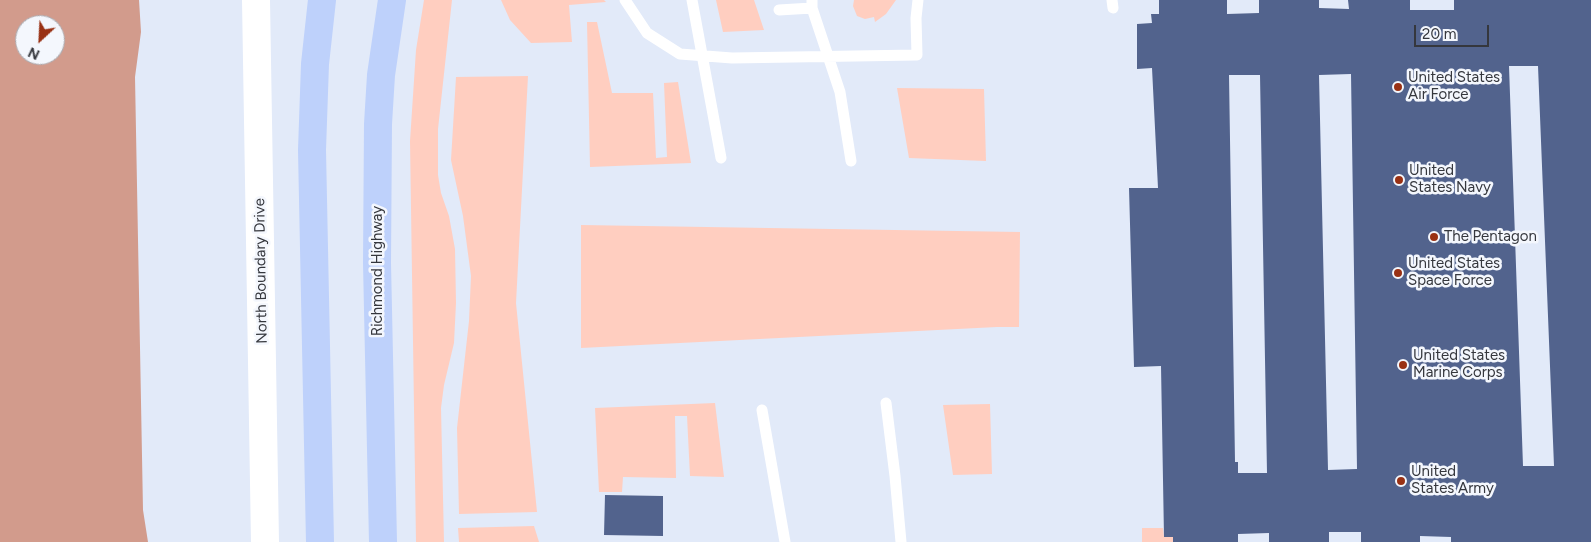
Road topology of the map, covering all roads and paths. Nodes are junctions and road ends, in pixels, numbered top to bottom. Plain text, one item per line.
1 (256, 0) edge
2 (322, 0) edge
3 (392, 0) edge
4 (625, 0) edge
5 (692, 0) edge
6 (918, 0) edge
7 (812, 4) edge
8 (779, 10) dead end
9 (721, 158) dead end
10 (851, 160) dead end
11 (886, 403) dead end
12 (762, 410) dead end
13 (265, 542) edge
14 (320, 542) edge
15 (383, 542) edge
16 (786, 542) edge
17 (900, 542) edge

1 - 13 street, North Boundary Drive
2 - 14 highway
3 - 15 highway, Richmond Highway
4 - 6 lane
5 - 9 lane
7 - 8 lane
7 - 10 lane
11 - 17 lane
12 - 16 lane

